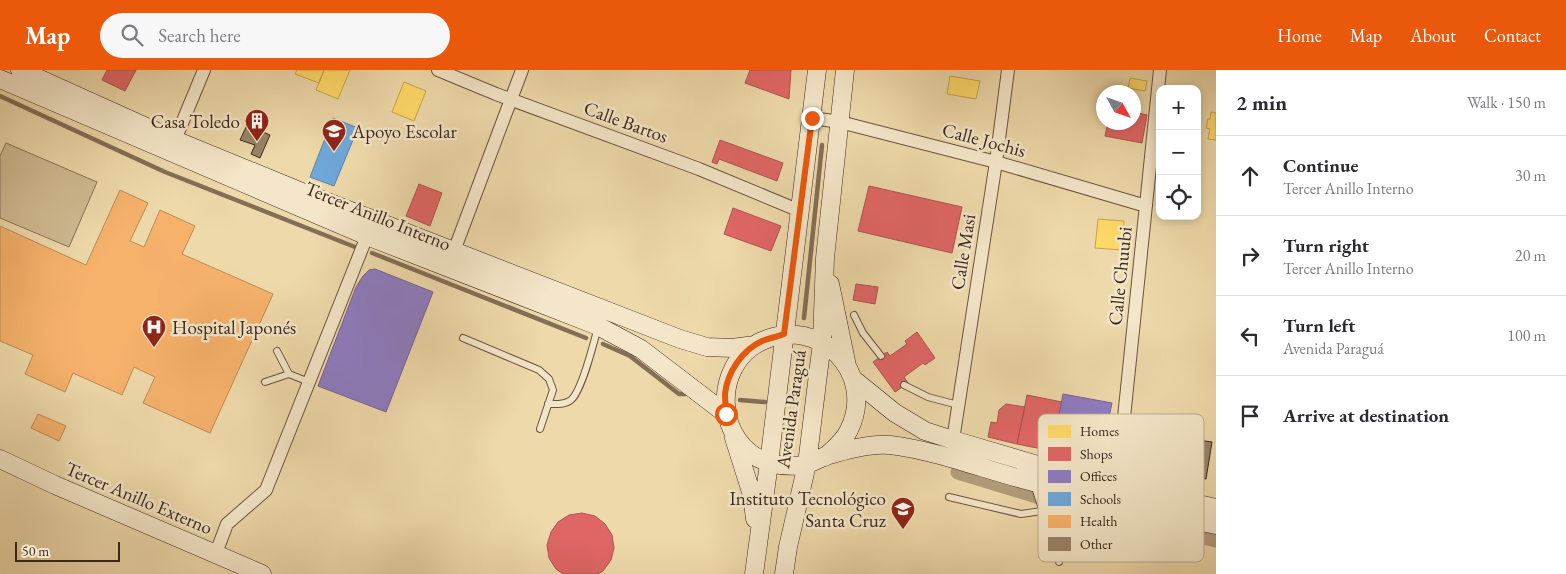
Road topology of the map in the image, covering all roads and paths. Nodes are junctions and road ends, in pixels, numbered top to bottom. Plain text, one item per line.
1 (4, 70) edge
2 (204, 70) edge
3 (438, 70) edge
4 (522, 70) edge
5 (818, 70) edge
6 (845, 70) edge
7 (1008, 70) edge
8 (1160, 70) edge
9 (24, 71) edge
10 (0, 79) edge
11 (510, 99) junction
12 (812, 118) junction
13 (840, 122) junction
14 (183, 143) junction
15 (996, 162) junction
16 (212, 171) junction
17 (1146, 206) junction
18 (800, 211) junction
19 (367, 236) junction
20 (454, 251) junction
21 (825, 258) junction
22 (523, 278) junction
23 (854, 315) dead end
24 (598, 326) junction
25 (784, 334) junction
26 (464, 338) dead end
27 (822, 342) junction
28 (755, 345) junction
29 (278, 350) dead end
30 (881, 356) dead end
31 (850, 373) junction
32 (289, 374) junction
33 (265, 382) dead end
34 (309, 382) junction
35 (904, 385) dead end
36 (548, 404) junction
37 (958, 406) junction
38 (1129, 414) edge
39 (729, 422) junction
40 (540, 429) dead end
41 (953, 440) junction
42 (831, 455) junction
43 (0, 459) edge
44 (769, 463) junction
45 (807, 464) junction
46 (1038, 465) edge
47 (802, 486) junction
48 (1037, 486) joint
49 (1038, 494) edge
50 (949, 497) dead end
51 (1038, 512) edge
52 (758, 537) junction
53 (216, 553) junction
54 (262, 574) edge
55 (754, 574) edge
56 (784, 574) edge

1 - 9 main road, Tercer Anillo Interno
2 - 14 street
3 - 11 street, Calle Bartos
4 - 11 street
5 - 12 main road, Avenida Paraguá
6 - 13 main road, Avenida Paraguá
7 - 15 street, Calle Masi
8 - 17 street, Calle Chuubi
9 - 14 main road, Tercer Anillo Interno
9 - 16 main road
10 - 16 main road, Tercer Anillo Interno
11 - 18 street, Calle Bartos
11 - 20 street
12 - 13 street, Calle Jochis
12 - 18 main road, Avenida Paraguá
13 - 15 street, Calle Jochis
13 - 21 main road, Avenida Paraguá
14 - 19 main road
14 - 20 main road, Tercer Anillo Interno
15 - 17 street, Calle Jochis
15 - 37 street, Calle Masi
16 - 19 main road, Tercer Anillo Interno
17 - 38 street, Calle Chuubi
18 - 25 main road, Avenida Paraguá
19 - 22 main road
19 - 24 main road, Tercer Anillo Interno
19 - 34 street
20 - 22 main road, Tercer Anillo Interno
21 - 27 main road, Avenida Paraguá
21 - 31 main road
22 - 28 main road, Tercer Anillo Interno
23 - 30 lane
24 - 36 lane
24 - 39 main road, Tercer Anillo Interno
25 - 27 main road, Tercer Anillo Interno
25 - 28 main road, Tercer Anillo Interno
25 - 44 main road, Avenida Paraguá
26 - 36 lane
27 - 31 main road, Tercer Anillo Interno
27 - 45 main road, Avenida Paraguá
28 - 39 main road, Tercer Anillo Interno
29 - 32 lane
31 - 41 main road, Tercer Anillo Interno
31 - 42 main road, Tercer Anillo Interno
32 - 33 lane
32 - 34 lane
34 - 53 street
35 - 37 lane
36 - 40 lane
37 - 41 street, Calle Masi
39 - 44 main road, Tercer Anillo Interno
39 - 52 main road
41 - 46 main road, Tercer Anillo Interno
42 - 45 main road, Tercer Anillo Interno
42 - 47 main road
42 - 48 main road, Tercer Anillo Interno
43 - 53 main road, Tercer Anillo Externo
44 - 45 main road, Tercer Anillo Interno
44 - 52 main road, Avenida Paraguá
45 - 47 main road, Avenida Paraguá
47 - 56 main road, Avenida Paraguá
48 - 49 lane
50 - 51 lane
52 - 55 main road, Avenida Paraguá
53 - 54 main road, Tercer Anillo Externo

